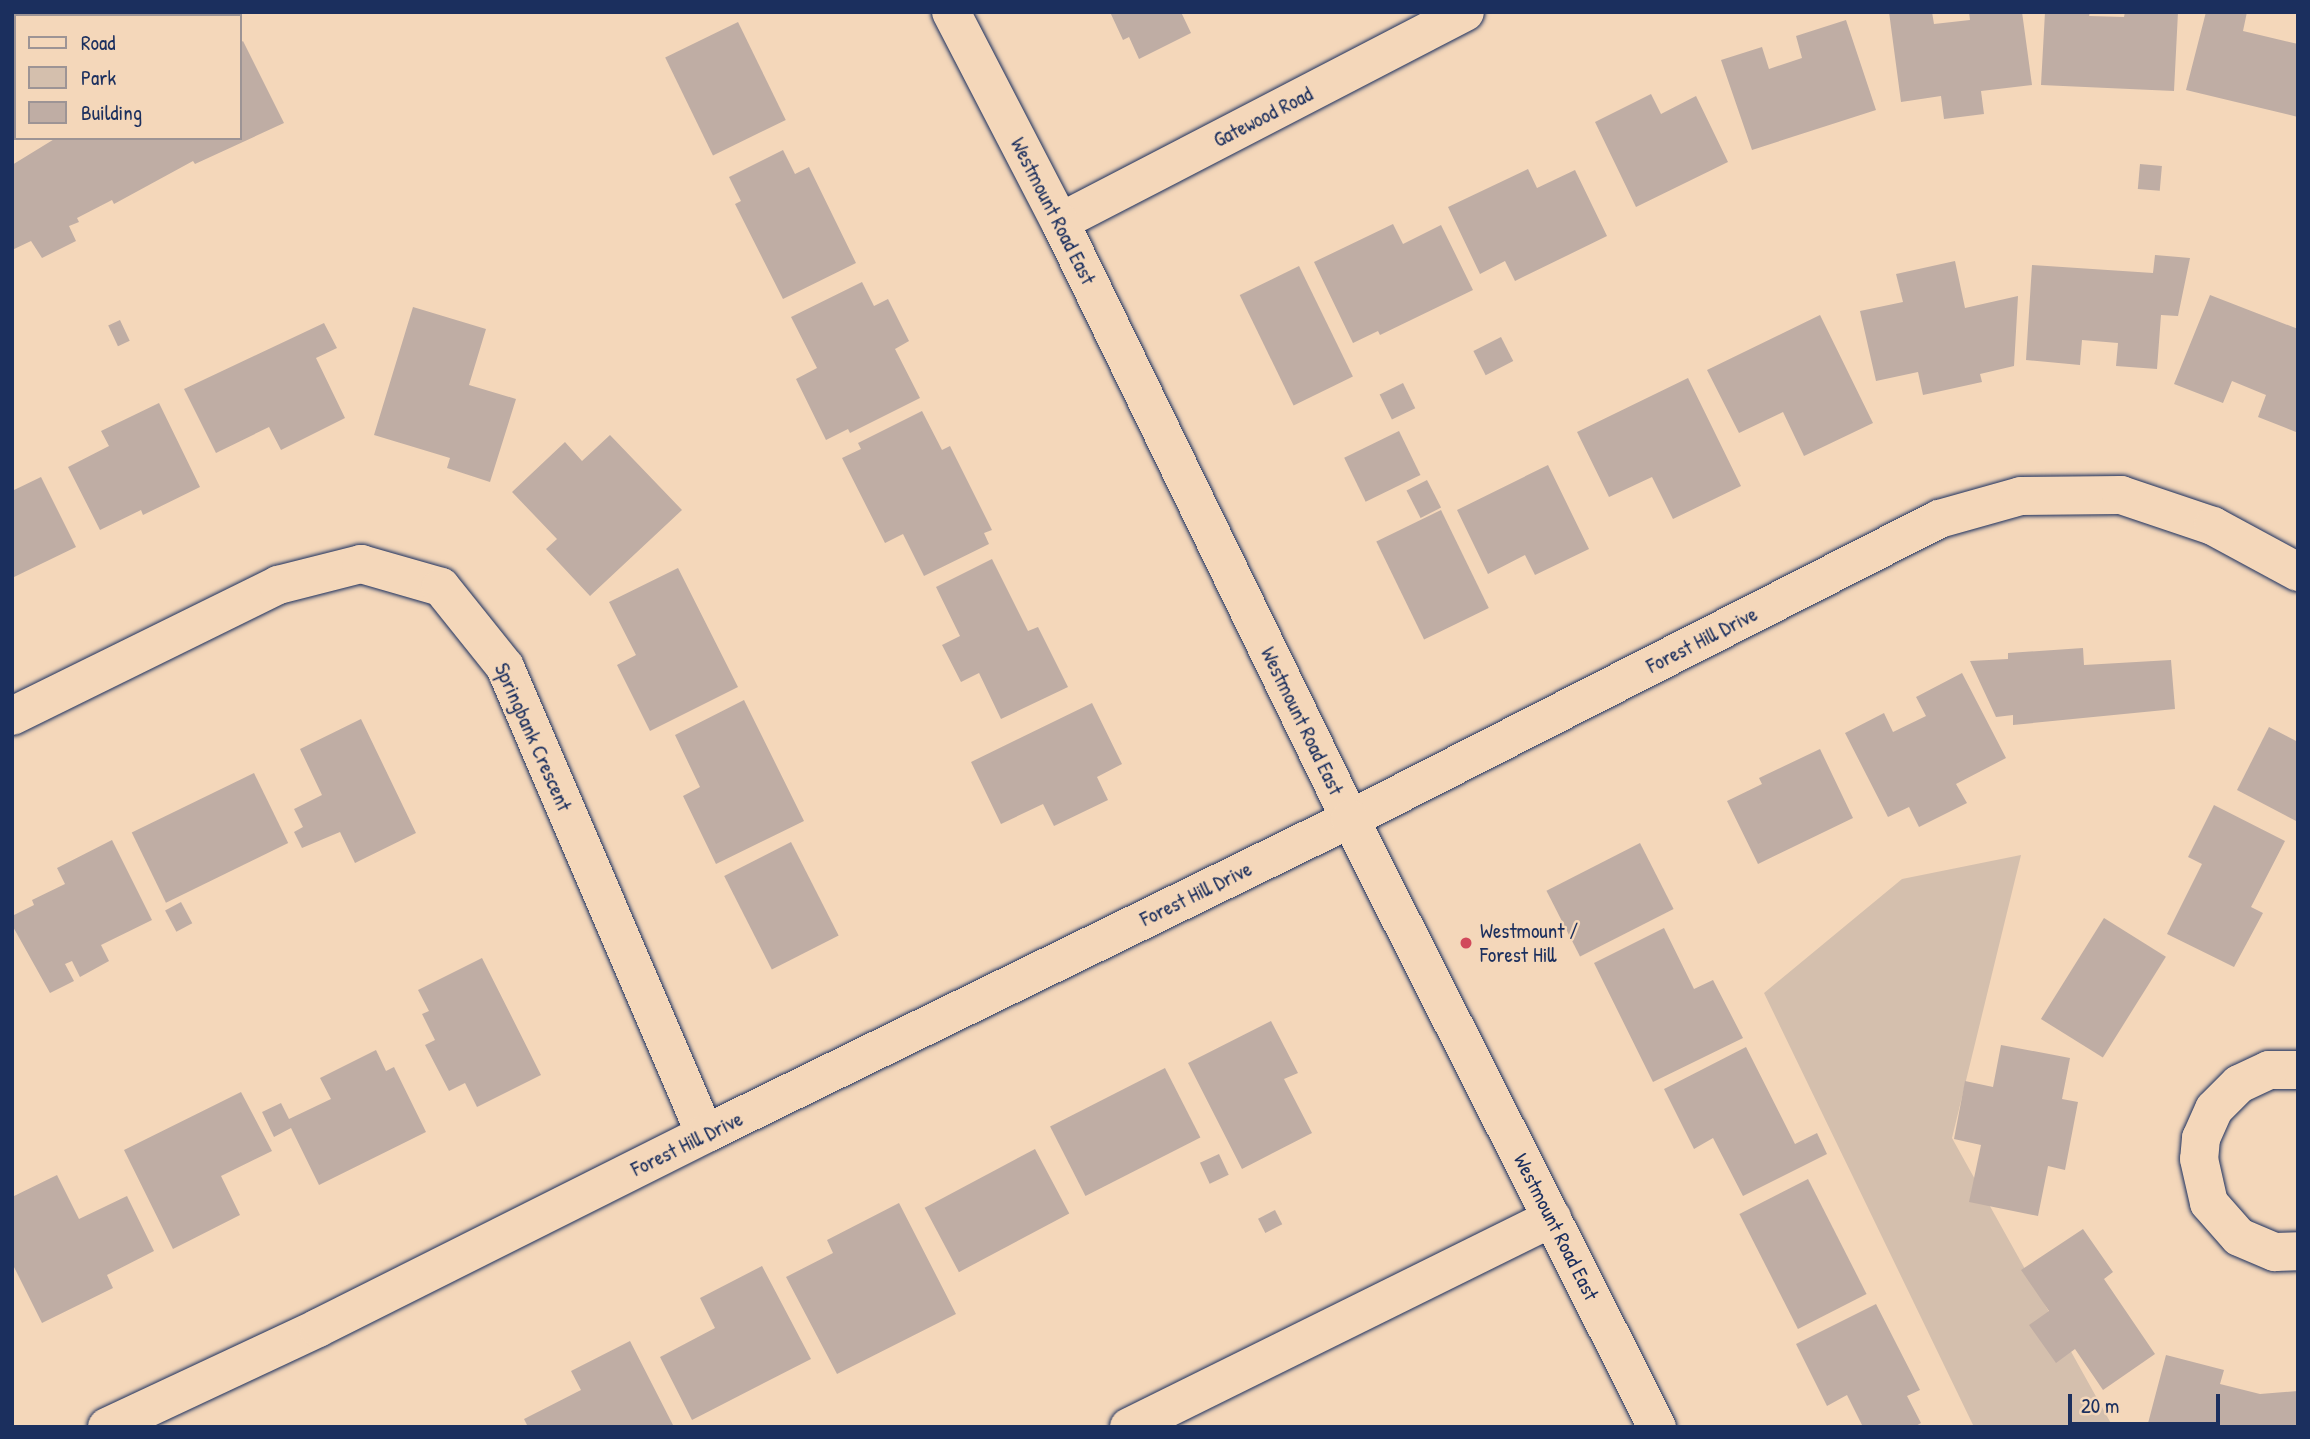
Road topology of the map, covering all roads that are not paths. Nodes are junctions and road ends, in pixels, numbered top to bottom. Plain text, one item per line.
1 (951, 12) edge
2 (1465, 12) edge
3 (1060, 222) junction
4 (2298, 572) edge
5 (12, 716) edge
6 (1350, 819) junction
7 (2298, 1070) edge
8 (705, 1134) junction
9 (1552, 1219) junction
10 (2298, 1251) edge
11 (107, 1427) edge
12 (1129, 1427) edge
13 (1657, 1427) edge

1 - 3 street, Westmount Road East
2 - 3 street, Gatewood Road
3 - 6 street, Westmount Road East
4 - 6 street, Forest Hill Drive
5 - 8 street, Springbank Crescent
6 - 8 street, Forest Hill Drive
6 - 9 street, Westmount Road East
7 - 10 street
8 - 11 street, Forest Hill Drive
9 - 12 street
9 - 13 street, Westmount Road East

